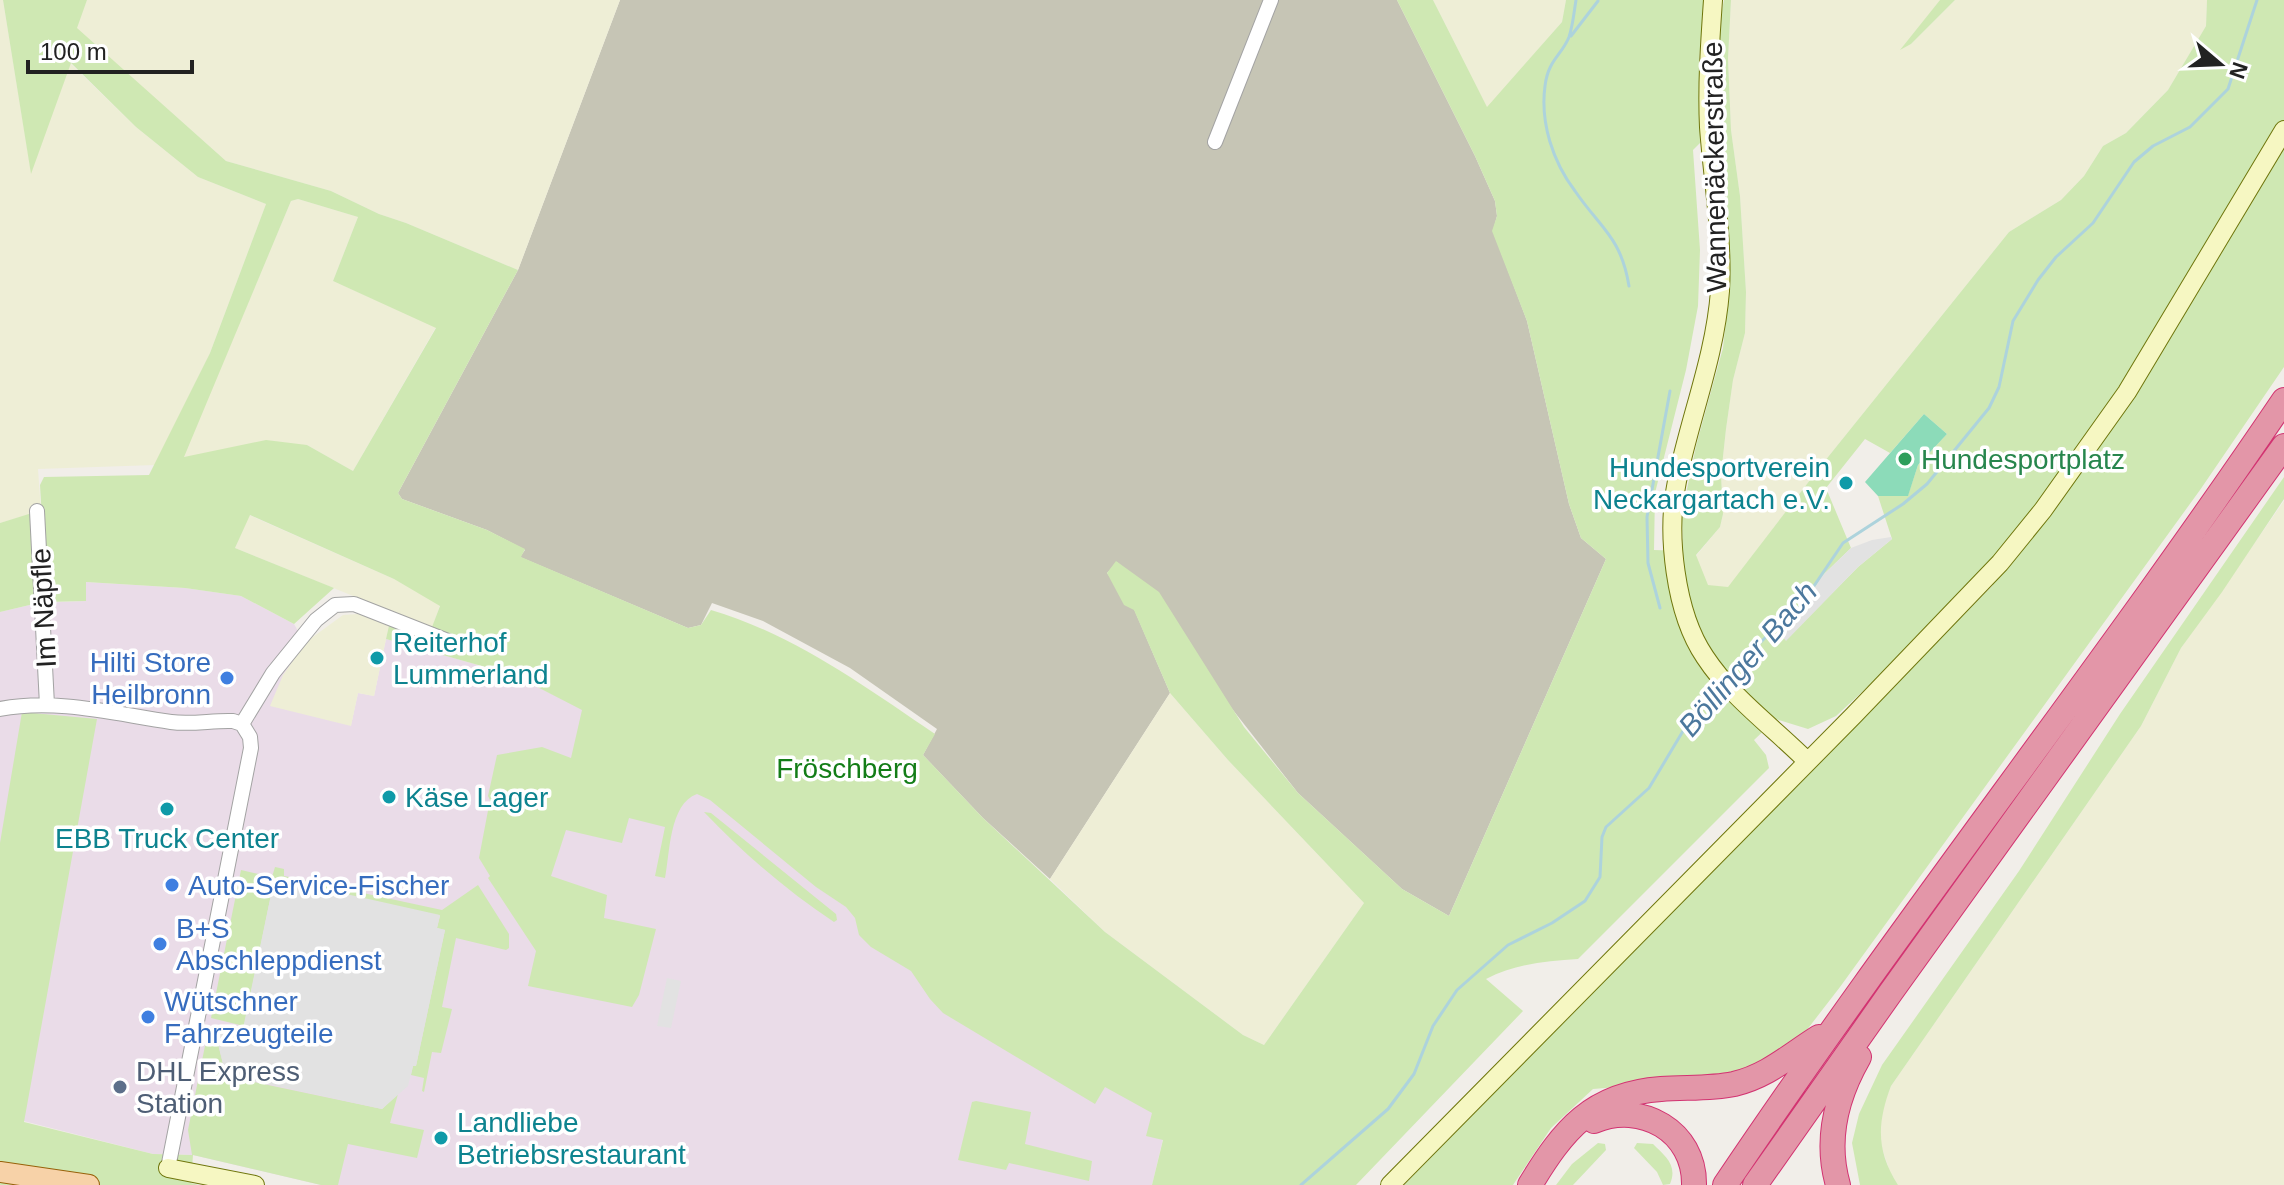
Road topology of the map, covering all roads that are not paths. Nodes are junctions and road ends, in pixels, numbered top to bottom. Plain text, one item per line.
1 (1271, 0) edge
2 (1713, 0) edge
3 (2284, 130) edge
4 (1215, 142) dead end
5 (2284, 400) edge
6 (2284, 446) edge
7 (37, 511) dead end
8 (458, 645) dead end
9 (47, 705) junction
10 (0, 709) edge
11 (242, 724) junction
12 (1807, 761) junction
13 (1891, 992) junction
14 (1834, 1027) junction
15 (168, 1168) joint
16 (0, 1172) edge
17 (89, 1185) edge
18 (255, 1185) edge
19 (1390, 1185) edge
20 (1530, 1185) edge
21 (1538, 1185) edge
22 (1694, 1185) edge
23 (1725, 1185) edge
24 (1755, 1185) edge
25 (1838, 1185) edge

1 - 4 street
2 - 12 street, Wannenäckerstraße
3 - 12 street
5 - 14 highway
6 - 13 highway
7 - 9 street, Im Näpfle
8 - 11 street
9 - 10 street
9 - 11 street
11 - 15 street
12 - 19 street
13 - 24 highway
13 - 25 highway
14 - 20 highway
14 - 23 highway
15 - 18 street
16 - 17 main road
21 - 22 highway

